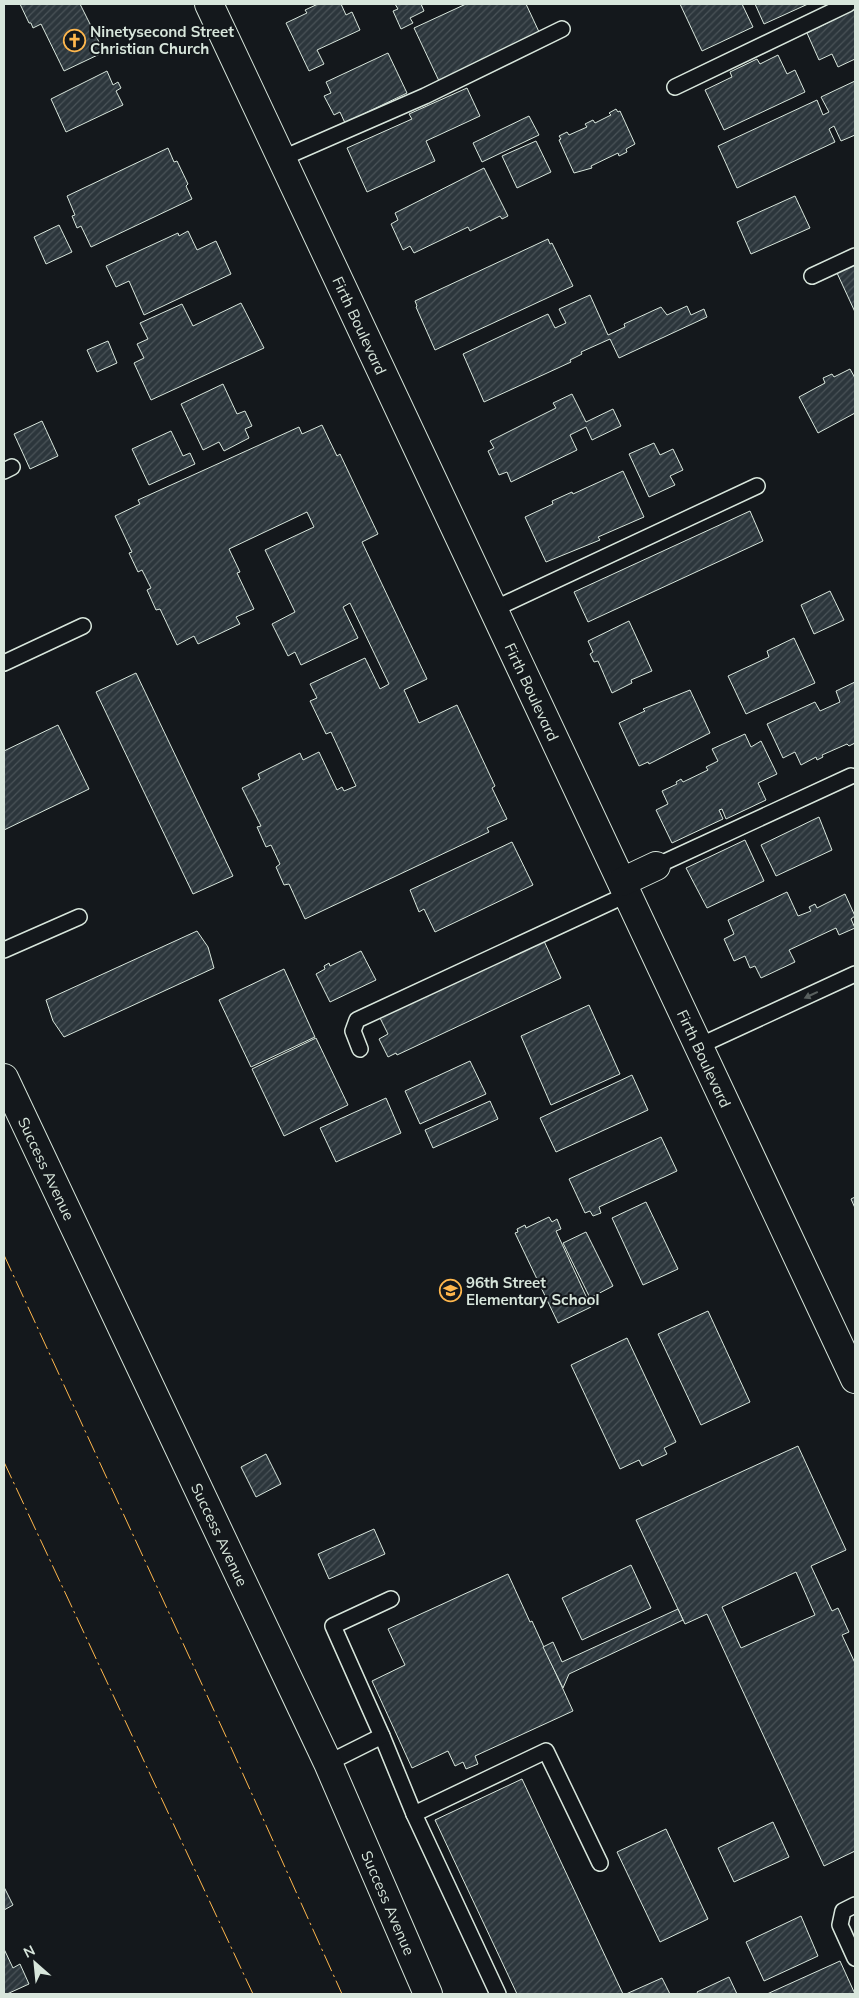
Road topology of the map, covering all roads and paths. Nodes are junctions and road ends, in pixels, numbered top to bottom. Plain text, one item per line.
1 (209, 4) edge
2 (848, 4) edge
3 (562, 29) dead end
4 (675, 87) dead end
5 (283, 158) junction
6 (855, 256) edge
7 (812, 276) dead end
8 (757, 486) dead end
9 (494, 609) junction
10 (83, 626) dead end
11 (4, 663) edge
12 (850, 776) dead end
13 (656, 866) joint
14 (625, 888) junction
15 (79, 917) dead end
16 (4, 950) edge
17 (855, 974) edge
18 (699, 1046) junction
19 (360, 1049) dead end
20 (4, 1078) edge
21 (855, 1379) edge
22 (392, 1599) dead end
23 (382, 1736) junction
24 (328, 1763) junction
25 (414, 1814) junction
26 (600, 1863) dead end
27 (855, 1905) edge
28 (855, 1958) edge
29 (428, 1994) edge
30 (498, 1994) edge

1 - 5 street, Firth Boulevard
2 - 4 lane
3 - 5 lane
5 - 9 street, Firth Boulevard
6 - 7 lane
8 - 9 lane
9 - 14 street, Firth Boulevard
10 - 11 lane
12 - 13 lane
13 - 14 street
14 - 18 street, Firth Boulevard
14 - 19 lane
15 - 16 lane
17 -> 18 lane
18 - 21 street, Firth Boulevard
20 - 24 street, Success Avenue
22 - 23 lane
23 - 24 lane
23 - 25 lane
24 - 29 street, Success Avenue
25 - 26 lane
25 - 30 lane
27 - 28 lane

